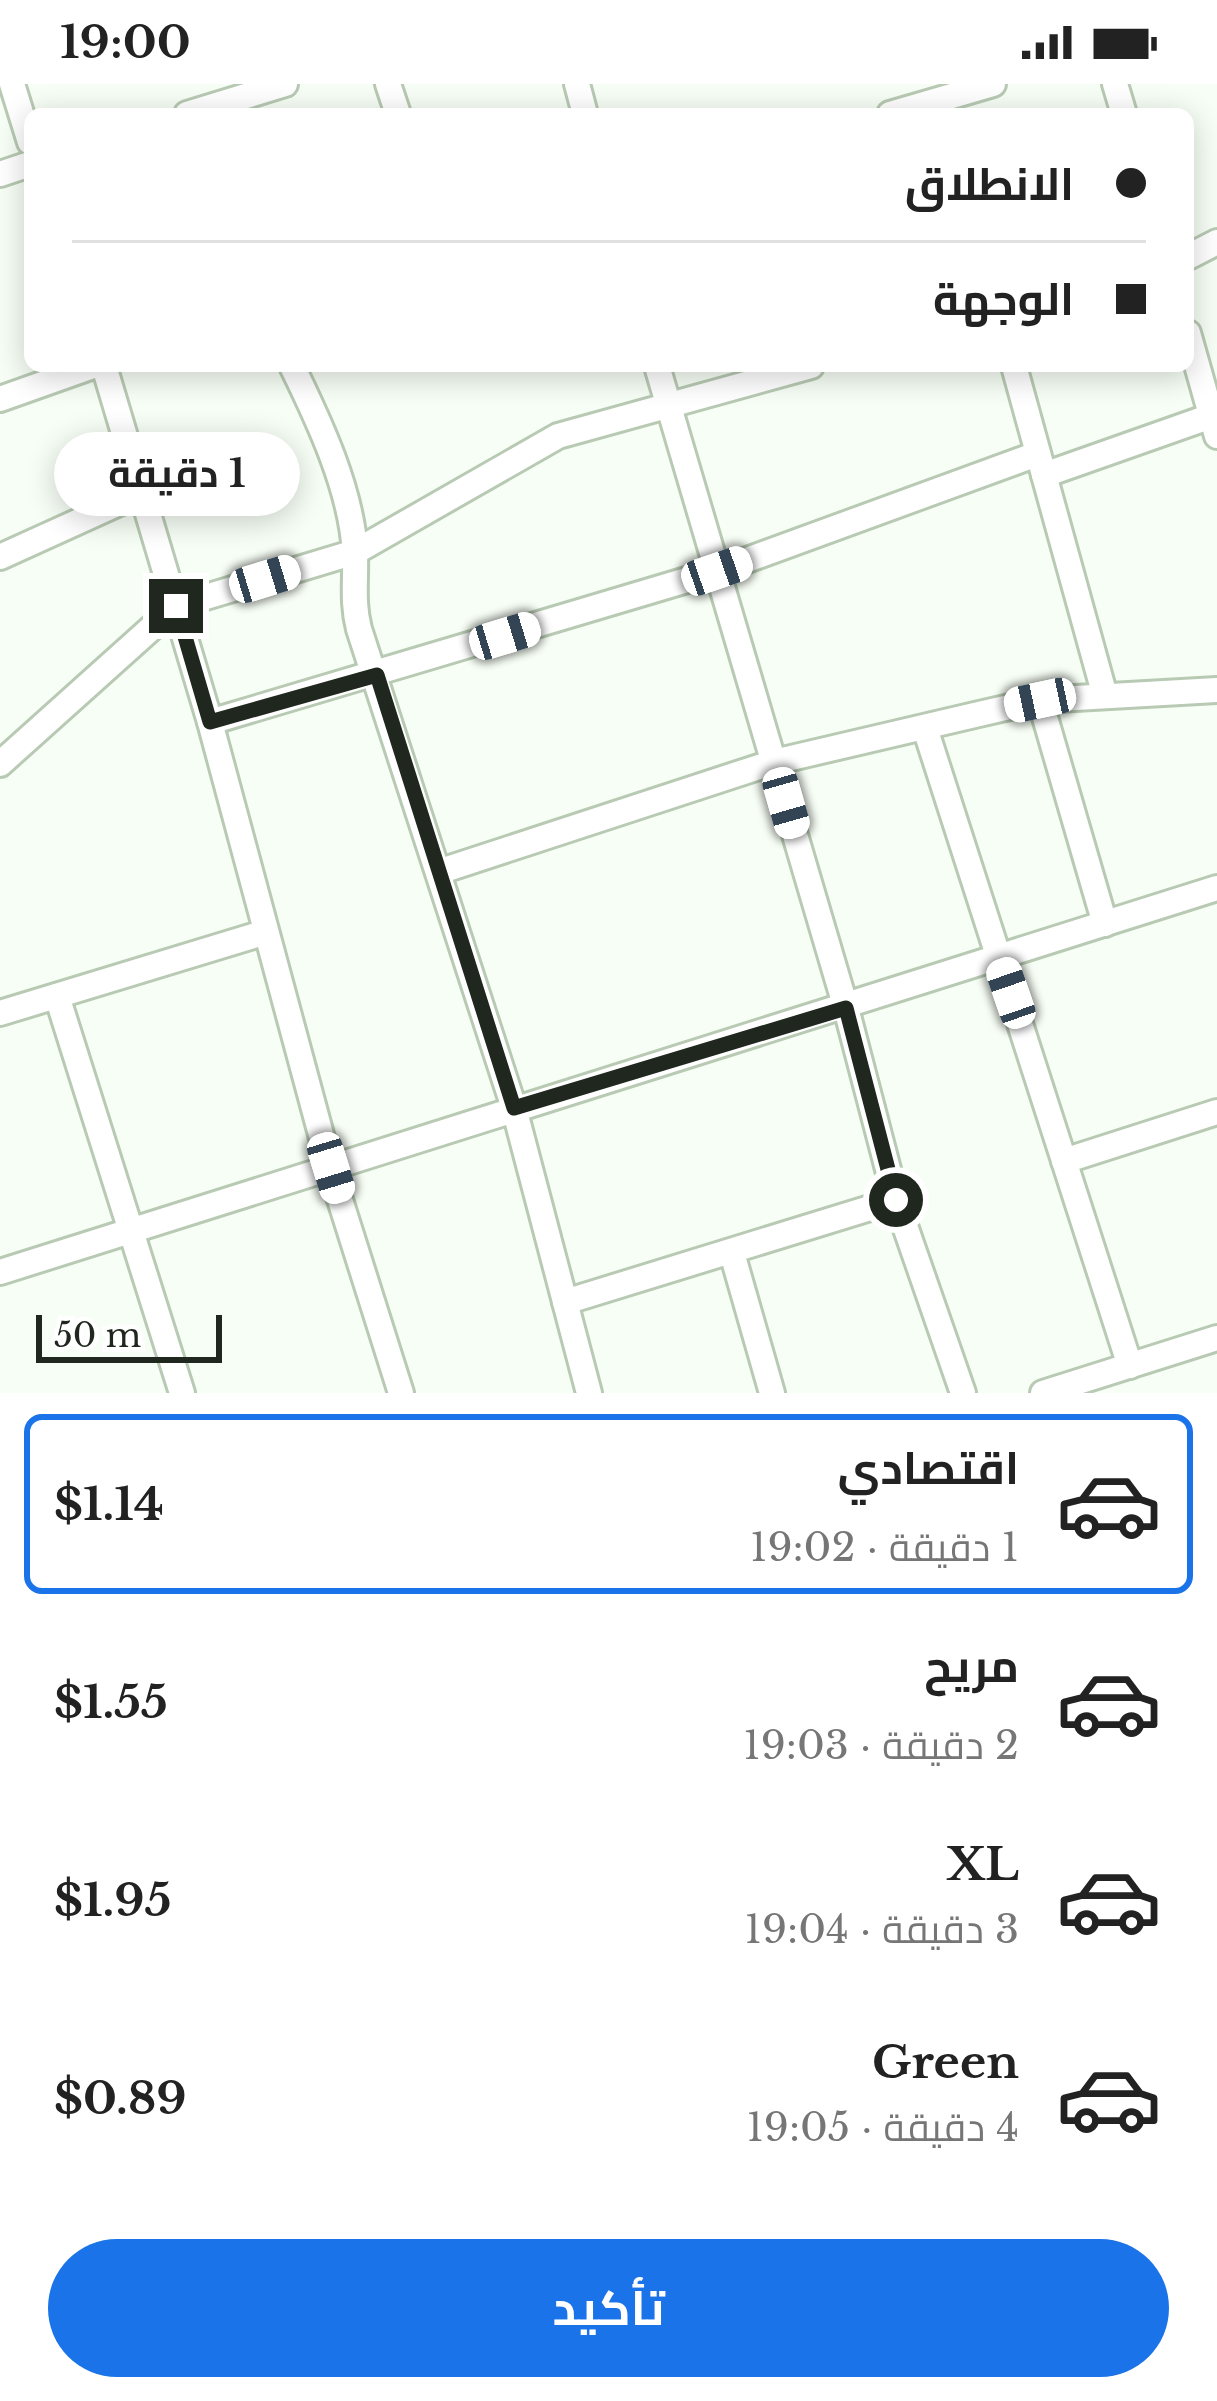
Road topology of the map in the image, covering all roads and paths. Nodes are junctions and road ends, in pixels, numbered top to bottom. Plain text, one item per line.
1 (12, 84) edge
2 (285, 84) edge
3 (993, 84) edge
4 (218, 94) edge
5 (931, 100) edge
6 (24, 123) edge
7 (1194, 353) edge
8 (76, 372) edge
9 (106, 372) edge
10 (294, 372) edge
11 (659, 372) edge
12 (790, 372) edge
13 (1016, 372) edge
14 (0, 399) edge
15 (668, 406) junction
16 (1215, 422) edge
17 (1041, 465) junction
18 (141, 493) junction
19 (355, 552) junction
20 (0, 557) edge
21 (717, 571) junction
22 (176, 606) junction
23 (377, 675) junction
24 (1217, 690) edge
25 (1105, 696) junction
26 (1040, 700) junction
27 (210, 722) junction
28 (925, 728) junction
29 (774, 762) junction
30 (0, 764) edge
31 (441, 871) junction
32 (1217, 888) edge
33 (1105, 924) junction
34 (263, 933) junction
35 (999, 956) junction
36 (57, 997) junction
37 (846, 1008) junction
38 (0, 1013) edge
39 (514, 1108) junction
40 (1217, 1112) edge
41 (1064, 1161) junction
42 (331, 1168) junction
43 (896, 1200) junction
44 (133, 1232) junction
45 (732, 1253) junction
46 (0, 1272) edge
47 (565, 1301) junction
48 (1217, 1338) edge
49 (1130, 1366) junction
50 (182, 1393) edge
51 (401, 1393) edge
52 (589, 1393) edge
53 (772, 1393) edge
54 (963, 1393) edge
55 (1043, 1393) edge

1 - 6 street
2 - 4 street
3 - 5 street
7 - 16 street
8 - 14 street
9 - 18 street
10 - 19 street
11 - 15 street
12 - 15 street
13 - 17 street
15 - 19 street
15 - 21 street
16 - 17 street
17 - 21 street
17 - 25 street
18 - 20 street
18 - 22 street
19 - 22 street
19 - 23 street
21 - 23 street
21 - 29 street
22 - 27 street
22 - 30 street
23 - 27 street
23 - 31 street
24 - 25 street
25 - 26 street
26 - 28 street
26 - 33 street
27 - 34 street
28 - 29 street
28 - 35 street
29 - 31 street
29 - 37 street
31 - 39 street
32 - 33 street
33 - 35 street
34 - 36 street
34 - 42 street
35 - 37 street
35 - 41 street
36 - 38 street
36 - 44 street
37 - 39 street
37 - 43 street
39 - 42 street
39 - 47 street
40 - 41 street
41 - 49 street
42 - 44 street
42 - 51 street
43 - 45 street
43 - 54 street
44 - 46 street
44 - 50 street
45 - 47 street
45 - 53 street
47 - 52 street
48 - 49 street
49 - 55 street

